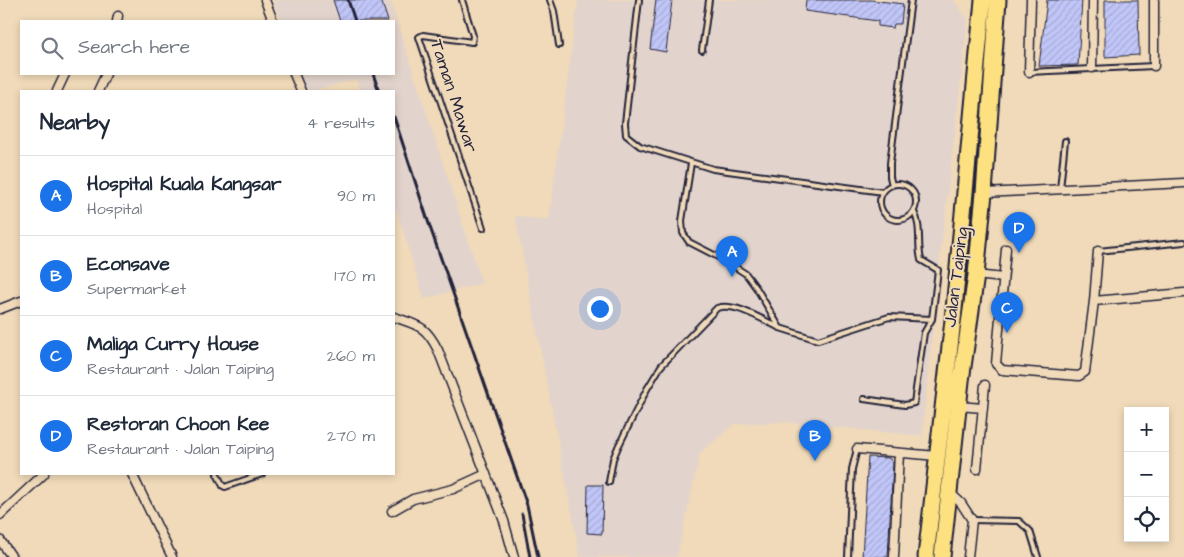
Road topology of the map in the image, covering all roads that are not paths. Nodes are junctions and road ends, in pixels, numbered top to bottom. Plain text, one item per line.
1 (265, 0) edge
2 (462, 0) edge
3 (550, 0) edge
4 (639, 0) edge
5 (709, 0) edge
6 (911, 0) edge
7 (971, 0) edge
8 (983, 0) edge
9 (998, 0) edge
10 (1008, 0) edge
11 (1031, 0) edge
12 (1093, 0) edge
13 (1154, 0) edge
14 (273, 20) edge
15 (981, 22) junction
16 (996, 31) junction
17 (559, 45) dead end
18 (702, 50) dead end
19 (1154, 66) joint
20 (1092, 68) junction
21 (1029, 72) joint
22 (65, 75) edge
23 (106, 75) edge
24 (294, 75) edge
25 (57, 90) edge
26 (98, 90) edge
27 (301, 90) edge
28 (1065, 141) dead end
29 (691, 162) junction
30 (1184, 183) edge
31 (892, 185) junction
32 (1060, 190) junction
33 (883, 192) junction
34 (984, 193) junction
35 (914, 212) junction
36 (483, 228) dead end
37 (1184, 242) edge
38 (1006, 249) dead end
39 (1098, 251) joint
40 (976, 275) junction
41 (1003, 278) junction
42 (1184, 293) edge
43 (20, 301) edge
44 (1094, 301) junction
45 (0, 309) edge
46 (395, 318) edge
47 (932, 319) junction
48 (953, 320) junction
49 (780, 328) junction
50 (985, 385) dead end
51 (864, 399) dead end
52 (958, 406) junction
53 (983, 408) junction
54 (857, 449) joint
55 (899, 453) junction
56 (937, 456) junction
57 (977, 469) dead end
58 (486, 474) junction
59 (43, 475) edge
60 (132, 475) edge
61 (218, 475) edge
62 (259, 475) edge
63 (609, 482) dead end
64 (949, 492) junction
65 (392, 512) dead end
66 (0, 515) edge
67 (972, 520) junction
68 (0, 540) edge
69 (12, 557) edge
70 (172, 557) edge
71 (514, 557) edge
72 (848, 557) edge
73 (894, 557) edge
74 (926, 557) edge
75 (942, 557) edge
76 (968, 557) edge
77 (1038, 557) edge

1 - 14 street
2 - 36 lane, Taman Mawar
3 - 17 lane
4 - 29 lane
5 - 18 lane
6 - 31 lane
7 - 15 highway
8 - 15 highway, Jalan Taiping
9 - 16 highway, Jalan Taiping
10 - 16 highway
11 - 21 street
12 - 20 street
13 - 19 street
15 - 48 highway, Jalan Taiping
16 - 34 highway, Jalan Taiping
19 - 20 lane
20 - 21 lane
22 - 25 street
23 - 26 street
24 - 27 street
28 - 32 lane
29 - 33 lane
29 - 49 lane
30 - 32 street
31 - 33 lane
31 - 35 lane
32 - 34 street
33 - 35 lane
34 - 40 highway, Jalan Taiping
35 - 47 lane
37 - 39 lane
38 - 41 street
39 - 44 street
40 - 41 street
40 - 48 highway
40 - 52 highway, Jalan Taiping
41 - 44 street
42 - 44 street
43 - 45 street
46 - 58 street
47 - 49 lane
47 - 51 lane
48 - 56 highway, Jalan Taiping
49 - 63 lane
50 - 53 street
52 - 53 street
52 - 64 highway, Jalan Taiping
53 - 57 street
54 - 55 street
54 - 72 lane
55 - 56 street
55 - 73 street
56 - 74 highway, Jalan Taiping
58 - 65 street
58 - 71 street
59 - 66 street
60 - 70 street
61 - 62 lane
64 - 67 street
64 - 75 highway, Jalan Taiping
67 - 76 street
67 - 77 lane
68 - 69 street

